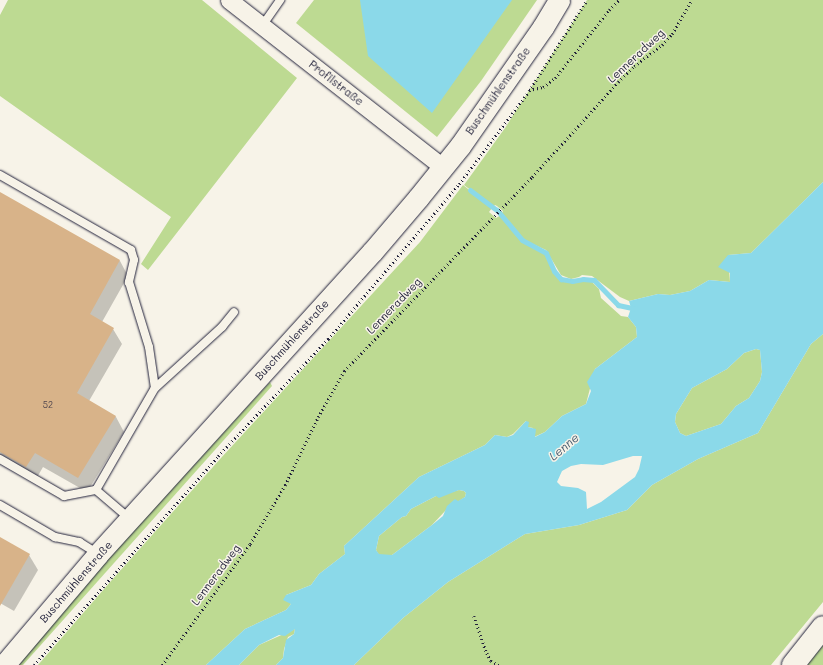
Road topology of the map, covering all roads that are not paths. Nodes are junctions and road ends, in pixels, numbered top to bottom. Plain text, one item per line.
1 (229, 0) edge
2 (280, 0) edge
3 (558, 0) edge
4 (262, 26) junction
5 (443, 167) junction
6 (0, 175) edge
7 (234, 312) dead end
8 (155, 388) junction
9 (0, 459) edge
10 (96, 490) junction
11 (0, 505) edge
12 (131, 519) junction
13 (98, 554) junction
14 (823, 627) edge
15 (4, 665) edge
16 (793, 665) edge

1 - 4 street, Profilstraße
2 - 4 lane
3 - 5 street, Buschmühlenstraße
4 - 5 street, Profilstraße
5 - 12 street, Buschmühlenstraße
6 - 8 lane
7 - 8 lane
8 - 10 lane
9 - 10 lane
10 - 12 lane
11 - 13 lane
12 - 13 street, Buschmühlenstraße
13 - 15 street, Buschmühlenstraße
14 - 16 main road

